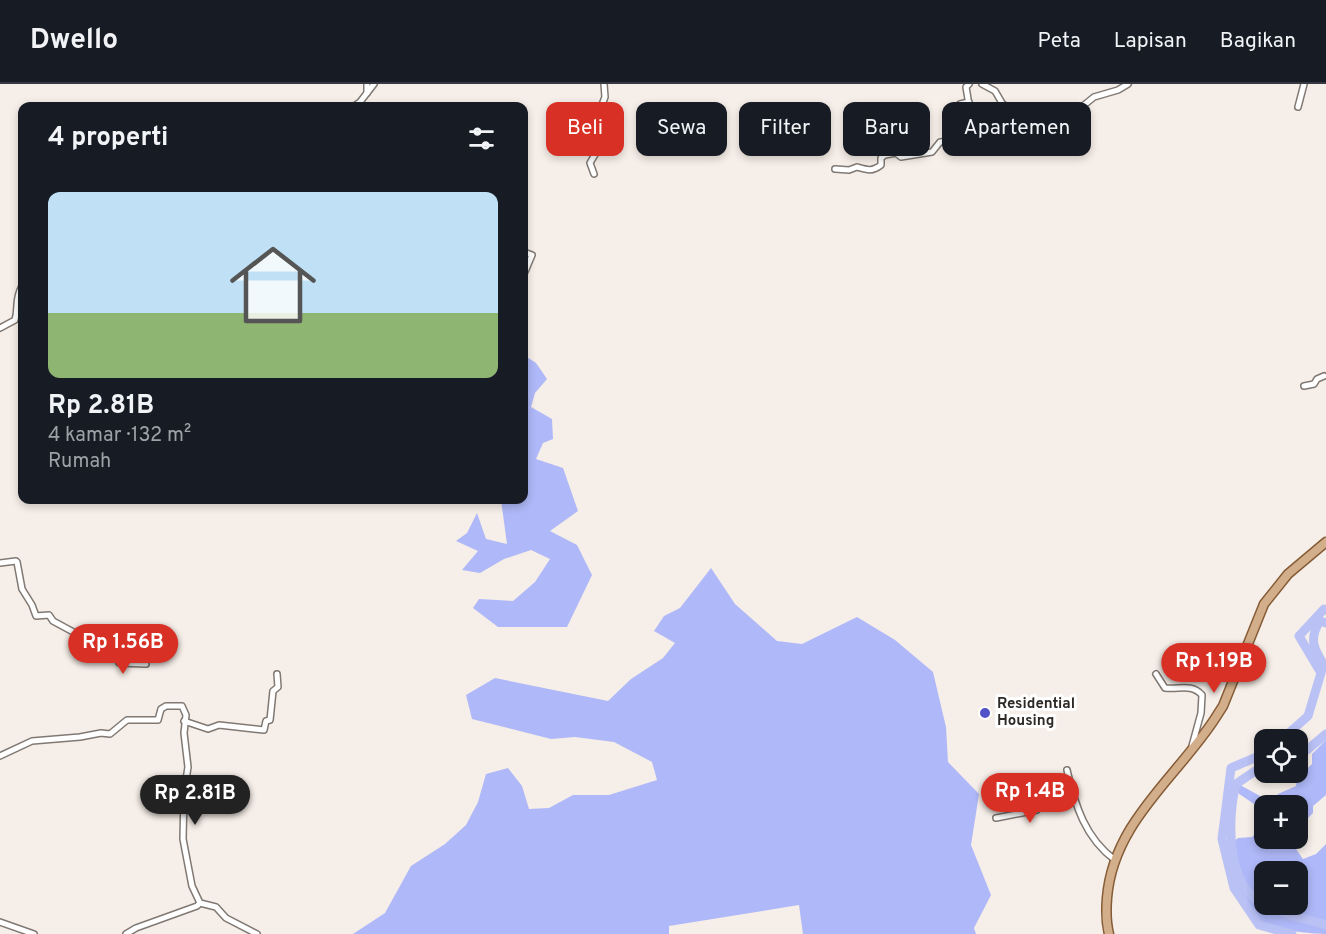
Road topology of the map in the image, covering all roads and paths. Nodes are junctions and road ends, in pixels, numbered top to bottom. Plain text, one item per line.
1 (367, 84) edge
2 (374, 84) edge
3 (604, 84) edge
4 (969, 84) edge
5 (982, 84) edge
6 (1128, 84) edge
7 (1304, 84) edge
8 (368, 93) junction
9 (358, 102) edge
10 (965, 102) edge
11 (1004, 102) edge
12 (1088, 102) edge
13 (1298, 107) dead end
14 (942, 142) edge
15 (835, 169) dead end
16 (594, 174) dead end
17 (18, 316) edge
18 (0, 328) edge
19 (1325, 375) edge
20 (1326, 384) edge
21 (1304, 386) dead end
22 (1326, 542) edge
23 (0, 563) edge
24 (146, 664) dead end
25 (277, 674) dead end
26 (1156, 674) dead end
27 (184, 721) junction
28 (1190, 751) junction
29 (0, 756) edge
30 (1068, 770) dead end
31 (1072, 789) junction
32 (996, 818) dead end
33 (1115, 860) junction
34 (200, 903) junction
35 (0, 922) edge
36 (34, 934) edge
37 (126, 934) edge
38 (257, 934) edge
39 (1109, 934) edge

1 - 8 street
2 - 8 street
3 - 16 street
4 - 10 street
5 - 11 street
6 - 12 street
7 - 13 street
8 - 9 street
14 - 15 street
17 - 18 street
19 - 20 street
19 - 21 street
22 - 28 main road
23 - 24 street
25 - 27 street
26 - 28 street
27 - 29 street
27 - 34 street
28 - 33 main road
30 - 31 street
31 - 32 street
31 - 33 street
33 - 39 main road
34 - 37 street
34 - 38 street
35 - 36 street

